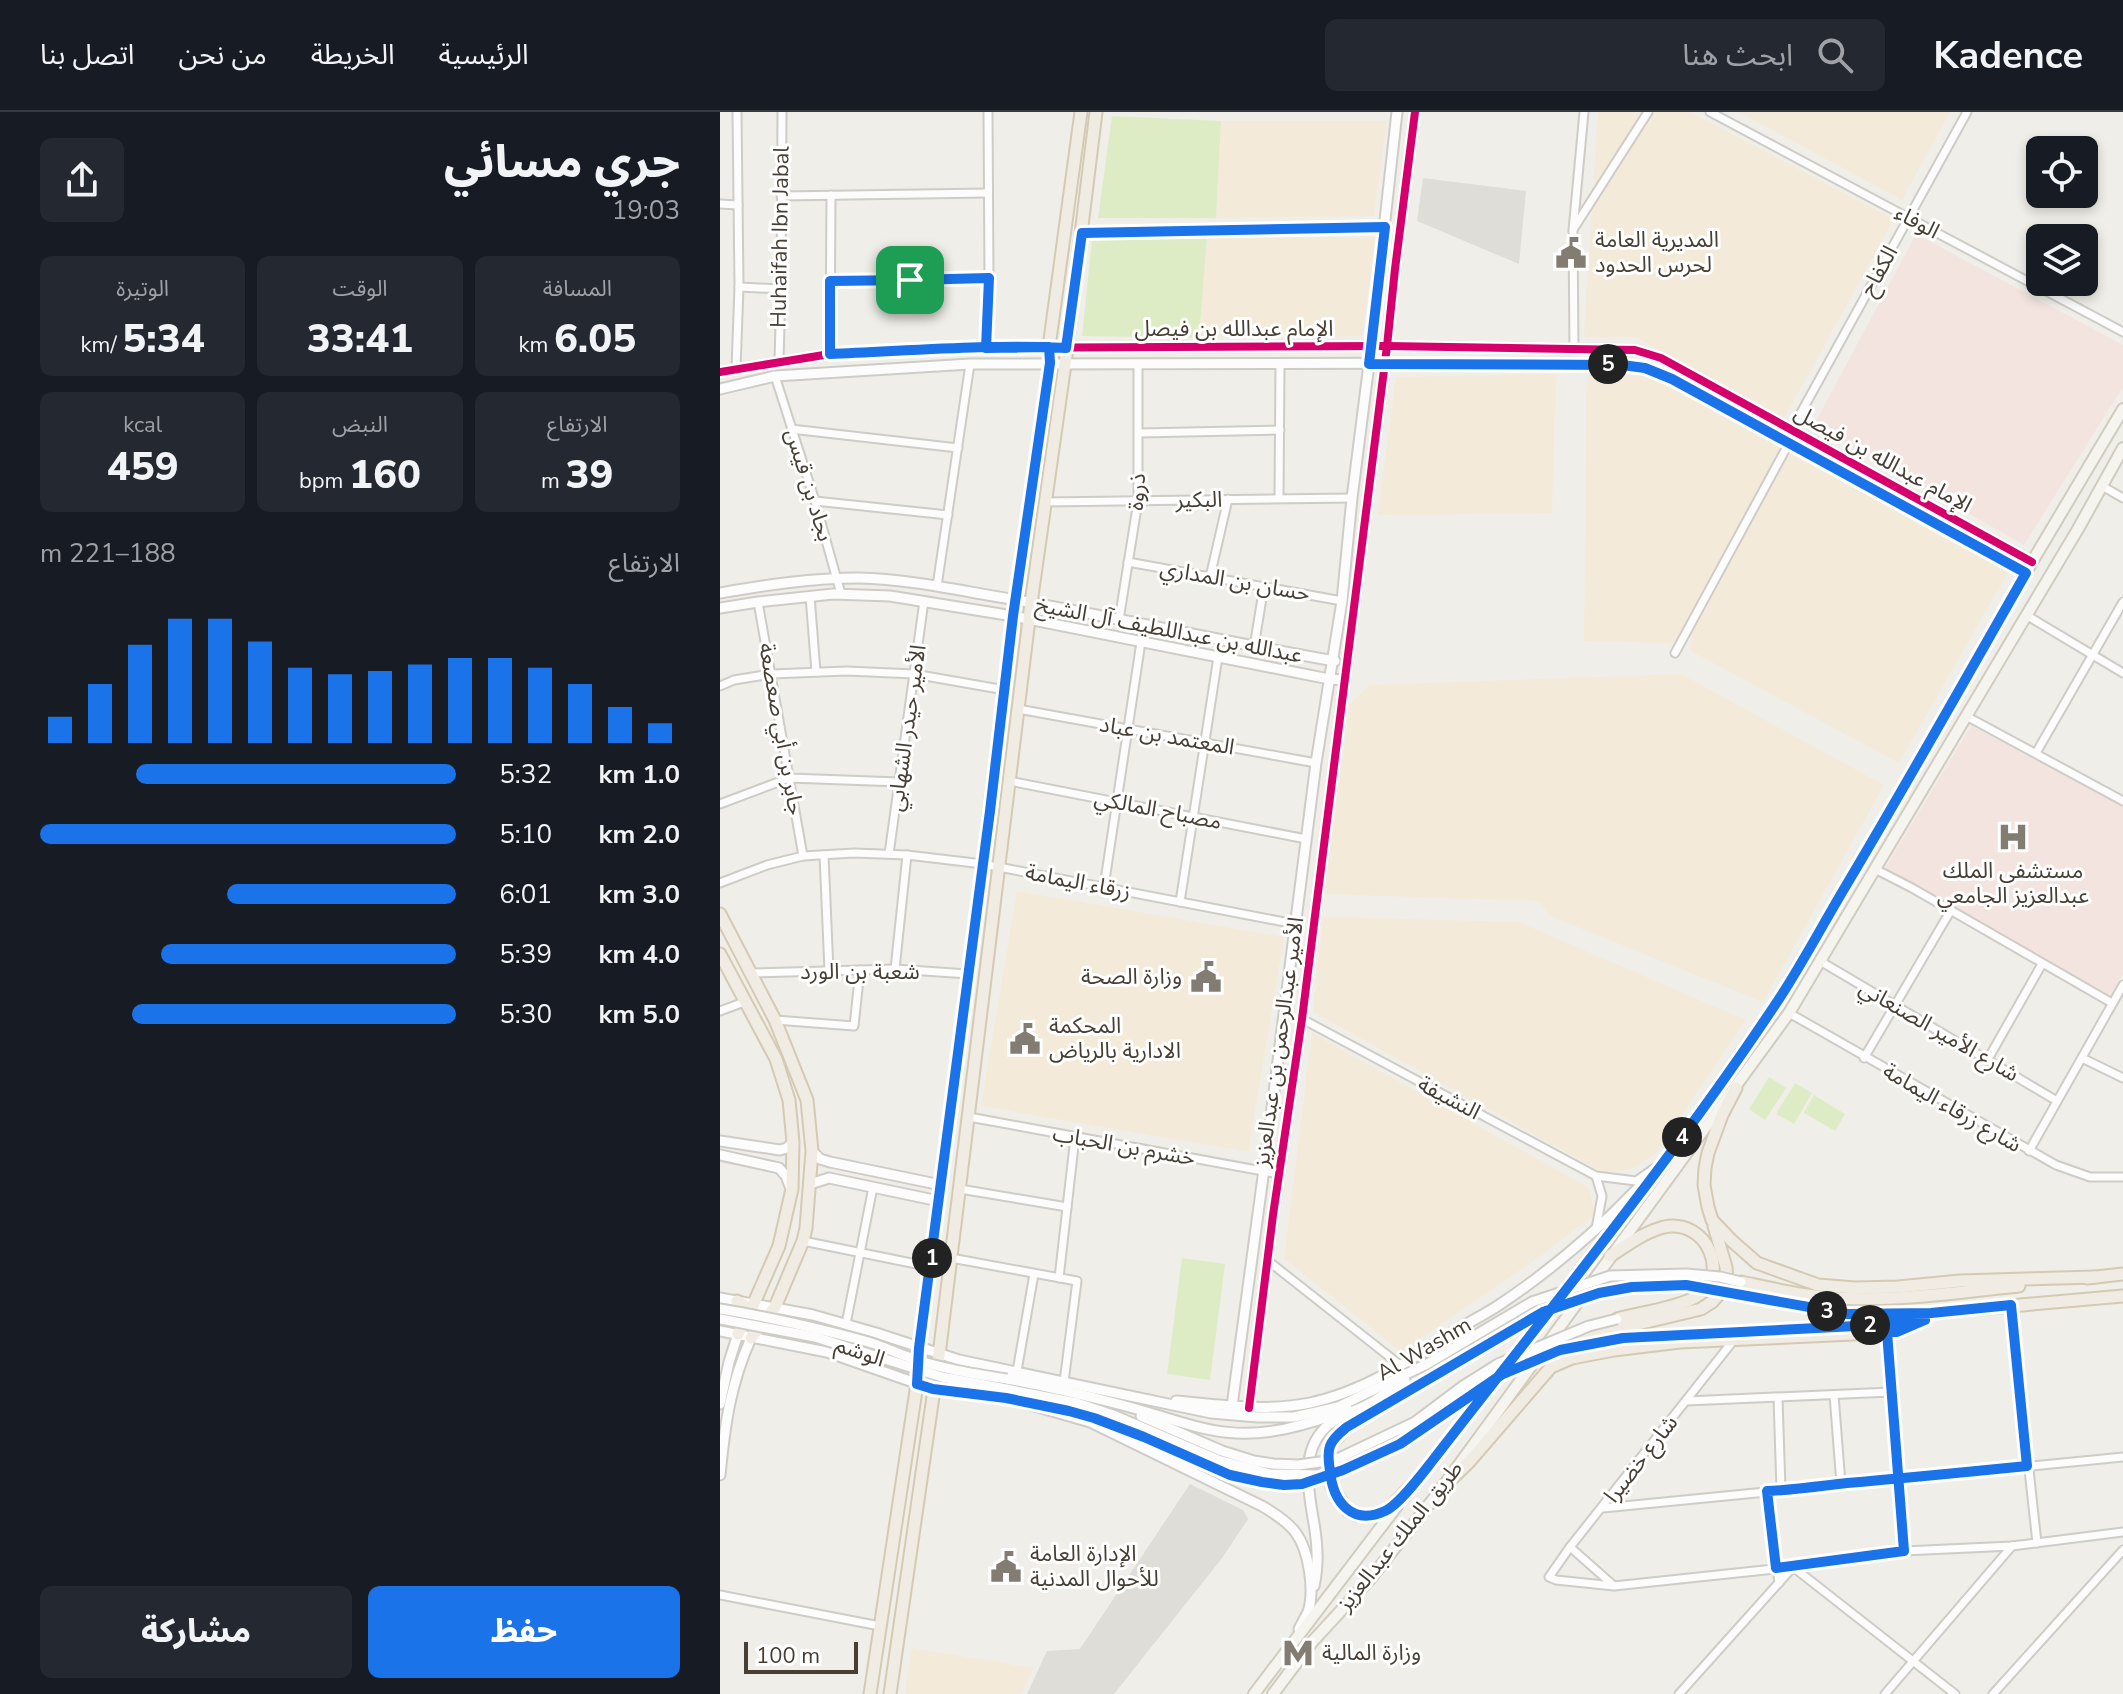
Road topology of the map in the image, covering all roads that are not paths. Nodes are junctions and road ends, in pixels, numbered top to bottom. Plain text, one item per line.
1 (737, 112) edge
2 (782, 112) edge
3 (988, 112) edge
4 (1081, 112) edge
5 (1096, 112) edge
6 (1397, 112) edge
7 (1415, 112) edge
8 (1584, 112) edge
9 (1648, 112) edge
10 (1710, 112) edge
11 (1967, 112) edge
12 (988, 193) junction
13 (831, 195) junction
14 (781, 196) junction
15 (720, 204) edge
16 (738, 205) junction
17 (1908, 218) junction
18 (1385, 227) junction
19 (1573, 230) junction
20 (1082, 233) junction
21 (989, 278) junction
22 (830, 281) junction
23 (739, 287) junction
24 (781, 289) junction
25 (2123, 332) edge
26 (1371, 346) junction
27 (1387, 346) junction
28 (1049, 347) junction
29 (1197, 347) junction
30 (1236, 347) junction
31 (986, 348) junction
32 (1066, 348) junction
33 (1574, 348) junction
34 (830, 354) junction
35 (779, 361) junction
36 (1050, 363) junction
37 (1199, 363) junction
38 (1238, 363) junction
39 (1280, 363) junction
40 (970, 364) junction
41 (1065, 364) junction
42 (1138, 364) junction
43 (1369, 364) junction
44 (1385, 364) junction
45 (736, 368) junction
46 (720, 372) edge
47 (775, 376) junction
48 (720, 389) edge
49 (2123, 409) edge
50 (791, 429) junction
51 (1792, 429) junction
52 (1280, 430) junction
53 (1139, 433) junction
54 (1789, 443) junction
55 (958, 448) junction
56 (2123, 448) edge
57 (2102, 486) junction
58 (1279, 498) junction
59 (1352, 498) junction
60 (2123, 498) edge
61 (1228, 499) junction
62 (815, 501) junction
63 (1138, 501) junction
64 (1046, 502) junction
65 (948, 515) junction
66 (2046, 539) junction
67 (1128, 562) junction
68 (2032, 562) junction
69 (2026, 573) junction
70 (1210, 577) junction
71 (837, 578) junction
72 (937, 586) junction
73 (1264, 586) junction
74 (720, 593) edge
75 (841, 594) junction
76 (810, 596) junction
77 (1015, 600) junction
78 (924, 601) junction
79 (1342, 601) junction
80 (758, 602) junction
81 (2123, 602) edge
82 (1031, 603) junction
83 (720, 608) edge
84 (2026, 615) junction
85 (1013, 616) junction
86 (1029, 620) junction
87 (1119, 620) junction
88 (1141, 642) junction
89 (1254, 647) junction
90 (1675, 653) dead end
91 (2094, 654) junction
92 (1218, 657) junction
93 (1332, 661) junction
94 (1346, 663) junction
95 (816, 672) junction
96 (2123, 673) edge
97 (771, 674) junction
98 (914, 674) junction
99 (1329, 679) junction
100 (1344, 680) junction
101 (720, 686) edge
102 (1005, 690) junction
103 (1018, 709) junction
104 (1966, 716) junction
105 (1128, 729) junction
106 (1205, 743) junction
107 (2036, 753) junction
108 (1316, 763) junction
109 (789, 778) junction
110 (1009, 781) junction
111 (899, 782) junction
112 (2123, 801) edge
113 (1117, 802) junction
114 (720, 804) edge
115 (1193, 817) junction
116 (1306, 839) junction
117 (889, 854) junction
118 (824, 855) junction
119 (907, 855) junction
120 (803, 856) junction
121 (983, 864) junction
122 (999, 867) junction
123 (1875, 869) junction
124 (720, 883) edge
125 (1104, 887) junction
126 (1180, 902) junction
127 (1951, 910) junction
128 (720, 914) edge
129 (1295, 924) junction
130 (720, 954) edge
131 (1820, 961) junction
132 (2042, 964) junction
133 (895, 969) junction
134 (860, 970) junction
135 (829, 971) junction
136 (751, 973) junction
137 (968, 974) junction
138 (2123, 985) edge
139 (744, 1002) junction
140 (2112, 1003) junction
141 (1894, 1006) junction
142 (720, 1011) edge
143 (1789, 1013) junction
144 (1302, 1019) junction
145 (775, 1020) junction
146 (1864, 1058) junction
147 (2082, 1058) junction
148 (1988, 1059) junction
149 (2123, 1078) edge
150 (1736, 1088) junction
151 (2057, 1101) junction
152 (969, 1117) junction
153 (1075, 1137) junction
154 (720, 1141) edge
155 (793, 1142) junction
156 (760, 1148) junction
157 (812, 1151) junction
158 (2029, 1151) junction
159 (720, 1155) edge
160 (761, 1163) junction
161 (840, 1164) junction
162 (1661, 1164) junction
163 (1264, 1171) junction
164 (1279, 1174) junction
165 (1596, 1176) junction
166 (2123, 1177) edge
167 (838, 1180) junction
168 (810, 1184) junction
169 (941, 1185) junction
170 (873, 1187) junction
171 (792, 1189) junction
172 (960, 1189) junction
173 (939, 1201) junction
174 (1067, 1207) junction
175 (1712, 1220) junction
176 (1596, 1229) junction
177 (803, 1241) junction
178 (861, 1252) junction
179 (1610, 1256) junction
180 (951, 1258) junction
181 (1267, 1260) junction
182 (931, 1267) junction
183 (1034, 1274) junction
184 (2123, 1274) edge
185 (2095, 1277) junction
186 (1059, 1278) junction
187 (1248, 1283) junction
188 (1264, 1285) junction
189 (1739, 1288) junction
190 (2123, 1296) edge
191 (720, 1298) edge
192 (737, 1301) joint
193 (2011, 1305) junction
194 (778, 1308) junction
195 (720, 1309) edge
196 (1960, 1309) junction
197 (752, 1310) junction
198 (720, 1319) edge
199 (1617, 1319) joint
200 (1925, 1320) junction
201 (846, 1324) junction
202 (720, 1331) edge
203 (1887, 1332) junction
204 (738, 1334) junction
205 (751, 1338) junction
206 (1623, 1338) joint
207 (1733, 1341) junction
208 (780, 1344) junction
209 (919, 1348) junction
210 (1560, 1350) junction
211 (939, 1355) junction
212 (1427, 1364) junction
213 (1400, 1365) junction
214 (1017, 1371) junction
215 (1064, 1382) junction
216 (917, 1384) junction
217 (1006, 1384) junction
218 (933, 1389) junction
219 (1891, 1392) junction
220 (1834, 1395) junction
221 (1134, 1397) junction
222 (1778, 1398) junction
223 (1686, 1401) junction
224 (720, 1404) edge
225 (1036, 1405) junction
226 (1123, 1405) junction
227 (1232, 1406) junction
228 (1249, 1408) junction
229 (1211, 1413) joint
230 (1347, 1427) joint
231 (1220, 1456) junction
232 (2123, 1457) edge
233 (2027, 1466) junction
234 (1343, 1470) junction
235 (720, 1475) edge
236 (1898, 1479) junction
237 (1416, 1481) junction
238 (1841, 1484) junction
239 (1442, 1488) junction
240 (1781, 1490) junction
241 (1767, 1491) junction
242 (1603, 1508) junction
243 (2123, 1532) edge
244 (2037, 1543) junction
245 (2012, 1546) junction
246 (1570, 1547) junction
247 (2123, 1550) edge
248 (1904, 1551) junction
249 (1793, 1567) junction
250 (1776, 1568) junction
251 (1779, 1583) junction
252 (1614, 1586) junction
253 (720, 1595) edge
254 (1310, 1602) junction
255 (880, 1626) junction
256 (1293, 1643) junction
257 (1913, 1660) junction
258 (870, 1694) edge
259 (890, 1694) edge
260 (1254, 1694) edge
261 (1273, 1694) edge
262 (1679, 1694) edge
263 (1885, 1694) edge
264 (1955, 1694) edge
265 (1993, 1694) edge

1 - 16 street
2 - 14 street, Huhaifah Ibn Jabal
3 - 12 street
4 - 28 main road
5 - 20 main road
6 - 18 street
7 - 27 street
8 - 19 street
9 - 19 street
10 - 17 street, الوفاء
11 - 17 street, الكفاح
12 - 13 street
12 - 21 street
13 - 14 street
13 - 22 street
14 - 24 street, Huhaifah Ibn Jabal
15 - 16 street
16 - 23 street
17 - 25 street, الوفاء
17 - 51 street, الكفاح
18 - 20 street
18 - 26 street
19 - 33 street
20 - 32 main road
21 - 22 street
21 - 31 street
22 - 34 street
23 - 24 street
23 - 45 street
24 - 35 street, Huhaifah Ibn Jabal
26 - 27 street, الإمام عبدالله بن فيصل
26 - 30 street, الإمام عبدالله بن فيصل
26 - 43 street
27 - 33 street, الإمام عبدالله بن فيصل
27 - 44 street
28 - 31 street, الإمام عبدالله بن فيصل
28 - 32 street, الإمام عبدالله بن فيصل
28 - 36 main road
29 - 30 street, الإمام عبدالله بن فيصل
29 - 32 street, الإمام عبدالله بن فيصل
29 - 37 street
30 - 38 street
31 - 34 street, الإمام عبدالله بن فيصل
32 - 41 main road
33 - 51 street, الإمام عبدالله بن فيصل
34 - 35 street, الإمام عبدالله بن فيصل
35 - 45 street, الإمام عبدالله بن فيصل
36 - 40 street, الإمام عبدالله بن فيصل
36 - 41 street, الإمام عبدالله بن فيصل
36 - 77 main road
37 - 38 street, الإمام عبدالله بن فيصل
37 - 42 street, الإمام عبدالله بن فيصل
38 - 39 street, الإمام عبدالله بن فيصل
39 - 43 street, الإمام عبدالله بن فيصل
39 - 52 street
40 - 47 street, الإمام عبدالله بن فيصل
40 - 55 street
41 - 42 street, الإمام عبدالله بن فيصل
41 - 64 main road
42 - 53 street, ذروة
43 - 44 street, الإمام عبدالله بن فيصل
43 - 59 street
44 - 54 street, الإمام عبدالله بن فيصل
44 - 94 street
45 - 46 street, الإمام عبدالله بن فيصل
47 - 48 street, الإمام عبدالله بن فيصل
47 - 50 street, بجاد بن قيس
49 - 66 main road, طريق الملك عبدالعزيز
50 - 55 street
50 - 62 street, بجاد بن قيس
51 - 68 street, الإمام عبدالله بن فيصل
52 - 53 street
52 - 58 street
53 - 63 street, ذروة
54 - 69 street, الإمام عبدالله بن فيصل
54 - 90 street
55 - 65 street
56 - 57 main road, طريق الملك عبدالعزيز
56 - 66 main road
57 - 60 street
57 - 84 main road, طريق الملك عبدالعزيز
58 - 59 street, البكير
58 - 61 street, البكير
59 - 79 street
61 - 63 street, البكير
61 - 70 street
62 - 65 street
62 - 71 street, بجاد بن قيس
63 - 64 street, البكير
63 - 67 street, ذروة
64 - 82 main road
65 - 72 street
66 - 68 main road, طريق الملك عبدالعزيز
67 - 70 street, حسان بن المداري
67 - 87 street, ذروة
68 - 69 main road, طريق الملك عبدالعزيز
69 - 162 main road, طريق الملك عبدالعزيز
70 - 73 street, حسان بن المداري
71 - 72 street, عبدالله بن عبداللطيف آل الشيخ
71 - 74 street, عبدالله بن عبداللطيف آل الشيخ
71 - 75 street, بجاد بن قيس
72 - 77 street, عبدالله بن عبداللطيف آل الشيخ
73 - 79 street, حسان بن المداري
73 - 89 street
75 - 76 street, عبدالله بن عبداللطيف آل الشيخ
75 - 78 street, عبدالله بن عبداللطيف آل الشيخ
76 - 80 street, عبدالله بن عبداللطيف آل الشيخ
76 - 95 street
77 - 82 street, عبدالله بن عبداللطيف آل الشيخ
77 - 85 main road
78 - 85 street, عبدالله بن عبداللطيف آل الشيخ
78 - 98 street, الأمير حيدر الشهابي
79 - 93 street
80 - 83 street, عبدالله بن عبداللطيف آل الشيخ
80 - 97 street, جابر بن أبي صعصعة
81 - 91 street
82 - 86 main road
82 - 87 street, عبدالله بن عبداللطيف آل الشيخ
84 - 91 street
84 - 104 main road, طريق الملك عبدالعزيز
85 - 86 street, عبدالله بن عبداللطيف آل الشيخ
85 - 102 main road
86 - 88 street, عبدالله بن عبداللطيف آل الشيخ
86 - 103 main road
87 - 89 street, عبدالله بن عبداللطيف آل الشيخ
88 - 92 street, عبدالله بن عبداللطيف آل الشيخ
88 - 105 street
89 - 93 street, عبدالله بن عبداللطيف آل الشيخ
91 - 96 street
91 - 107 street
92 - 99 street, عبدالله بن عبداللطيف آل الشيخ
92 - 106 street
93 - 94 street, عبدالله بن عبداللطيف آل الشيخ
93 - 99 street, الأمير عبدالرحمن بن عبدالعزيز
94 - 100 street, الأمير عبدالرحمن بن عبدالعزيز
95 - 97 street
95 - 98 street
97 - 101 street
97 - 109 street, جابر بن أبي صعصعة
98 - 102 street
98 - 111 street, الأمير حيدر الشهابي
99 - 100 street, عبدالله بن عبداللطيف آل الشيخ
99 - 108 street, الأمير عبدالرحمن بن عبدالعزيز
100 - 144 street, الأمير عبدالرحمن بن عبدالعزيز
102 - 121 main road
103 - 105 street, المعتمد بن عباد
103 - 110 main road
104 - 107 street
104 - 123 main road, طريق الملك عبدالعزيز
105 - 106 street, المعتمد بن عباد
105 - 113 street
106 - 108 street, المعتمد بن عباد
106 - 115 street
107 - 112 street
108 - 116 street, الأمير عبدالرحمن بن عبدالعزيز
109 - 111 street
109 - 114 street
109 - 120 street, جابر بن أبي صعصعة
110 - 113 street, مصباح المالكي
110 - 122 main road
111 - 117 street, الأمير حيدر الشهابي
113 - 115 street, مصباح المالكي
113 - 125 street
115 - 116 street, مصباح المالكي
115 - 126 street
116 - 129 street, الأمير عبدالرحمن بن عبدالعزيز
117 - 118 street, زرقاء اليمامة
117 - 119 street, زرقاء اليمامة
118 - 120 street, زرقاء اليمامة
118 - 135 street
119 - 121 street, زرقاء اليمامة
119 - 133 street
120 - 124 street, زرقاء اليمامة
121 - 122 street, زرقاء اليمامة
121 - 137 main road
122 - 125 street, زرقاء اليمامة
122 - 152 main road
123 - 127 street
123 - 131 main road, طريق الملك عبدالعزيز
125 - 126 street, زرقاء اليمامة
126 - 129 street, زرقاء اليمامة
127 - 132 street
127 - 141 street
128 - 136 main road
129 - 163 street, الأمير عبدالرحمن بن عبدالعزيز
130 - 139 main road
131 - 141 street, شارع الأمير الصنعاني
131 - 143 main road, طريق الملك عبدالعزيز
132 - 140 street
132 - 148 street
133 - 134 street, شعبة بن الورد
133 - 137 street, شعبة بن الورد
134 - 135 street, شعبة بن الورد
134 - 145 street
135 - 136 street, شعبة بن الورد
136 - 145 main road
137 - 169 main road
138 - 140 street
139 - 142 street
139 - 155 main road
140 - 147 street
141 - 146 street
141 - 148 street, شارع الأمير الصنعاني
143 - 146 street, شارع زرقاء اليمامة
143 - 150 main road, طريق الملك عبدالعزيز
144 - 164 street, الأمير عبدالرحمن بن عبدالعزيز
144 - 165 street, النشيفة
145 - 157 main road
146 - 158 street, شارع زرقاء اليمامة
147 - 149 street
147 - 151 street
148 - 151 street, شارع الأمير الصنعاني
150 - 175 main road
150 - 179 main road, طريق الملك عبدالعزيز
151 - 158 street
152 - 153 street, خشرم بن الحباب
152 - 172 main road
153 - 163 street, خشرم بن الحباب
153 - 174 street
154 - 156 street
155 - 156 street
155 - 171 main road
156 - 160 street
157 - 161 street
157 - 168 main road
158 - 166 street, شارع زرقاء اليمامة
159 - 160 street
160 - 171 street
161 - 167 street
161 - 169 street
162 - 165 street
162 - 176 street, Al Washm
162 - 237 main road, طريق الملك عبدالعزيز
163 - 164 street, خشرم بن الحباب
163 - 187 street, الأمير عبدالرحمن بن عبدالعزيز
164 - 181 street, الأمير عبدالرحمن بن عبدالعزيز
165 - 176 street
167 - 168 street
167 - 170 street
168 - 177 main road
169 - 173 main road
170 - 173 street
170 - 178 street
171 - 197 main road
172 - 174 street
172 - 180 main road
173 - 182 main road
174 - 186 street
175 - 185 main road
175 - 210 main road
176 - 213 street, Al Washm
177 - 178 street
177 - 194 main road
178 - 182 street
178 - 201 street
179 - 199 main road
179 - 239 main road, طريق الملك عبدالعزيز
180 - 183 street
180 - 211 main road
181 - 188 street, الأمير عبدالرحمن بن عبدالعزيز
181 - 213 street
182 - 209 main road
183 - 186 street
183 - 214 street
184 - 185 main road
185 - 189 main road
186 - 215 street
187 - 188 street
187 - 227 street, الأمير عبدالرحمن بن عبدالعزيز
188 - 228 street, الأمير عبدالرحمن بن عبدالعزيز
189 - 196 main road
189 - 212 street, bridge
189 - 230 street, bridge
190 - 193 main road
191 - 192 street
192 - 197 main road
193 - 196 main road
193 - 233 street
194 - 197 main road
194 - 201 street, الوشم
194 - 205 main road
194 - 208 street
195 - 217 street, الوشم, bridge
196 - 200 main road
197 - 204 main road
197 - 205 main road
198 - 217 street, الوشم, bridge
199 - 231 street, bridge
200 - 203 main road
200 - 206 main road
201 - 209 street, الوشم
202 - 204 street
203 - 207 main road
203 - 219 street
204 - 205 street
204 - 224 street
205 - 208 street, الوشم
205 - 235 street
206 - 210 street, الوشم, bridge
207 - 223 street, شارع خضيرا
207 - 239 main road
208 - 216 street, الوشم
209 - 211 street, الوشم
209 - 216 main road
210 - 234 street, الوشم, bridge
211 - 214 street, الوشم
211 - 218 main road
212 - 226 street, الوشم
212 - 229 street, Al Washm
212 - 254 street
213 - 228 street, Al Washm
214 - 215 street, الوشم
215 - 221 street, الوشم
216 - 218 street, الوشم
216 - 255 main road
217 - 226 street, الوشم
217 - 231 street, الوشم
218 - 225 street, الوشم
218 - 259 main road
219 - 220 street
219 - 236 street
220 - 222 street
220 - 238 street
221 - 227 street, Al Washm
221 - 229 street, الوشم
222 - 223 street
222 - 240 street
223 - 242 street, شارع خضيرا
225 - 234 street, bridge
225 - 254 street, الوشم
226 - 231 street
227 - 228 street, Al Washm
230 - 237 main road
231 - 234 street, الوشم, bridge
232 - 233 street
233 - 236 street
233 - 244 street
236 - 238 street
236 - 248 street
237 - 256 main road, طريق الملك عبدالعزيز
238 - 240 street
239 - 261 main road, طريق الملك عبدالعزيز
240 - 241 street
241 - 242 street
241 - 250 street
242 - 246 street, شارع خضيرا
243 - 244 street
244 - 245 street
245 - 248 street
245 - 257 street
246 - 252 street
246 - 252 street, شارع خضيرا
247 - 265 street
248 - 249 street
249 - 250 street
249 - 251 street
249 - 257 street
250 - 251 street
250 - 252 street
251 - 262 street
253 - 255 street
254 - 256 street, الوشم
255 - 258 main road
256 - 260 main road, طريق الملك عبدالعزيز
257 - 263 street
257 - 264 street

